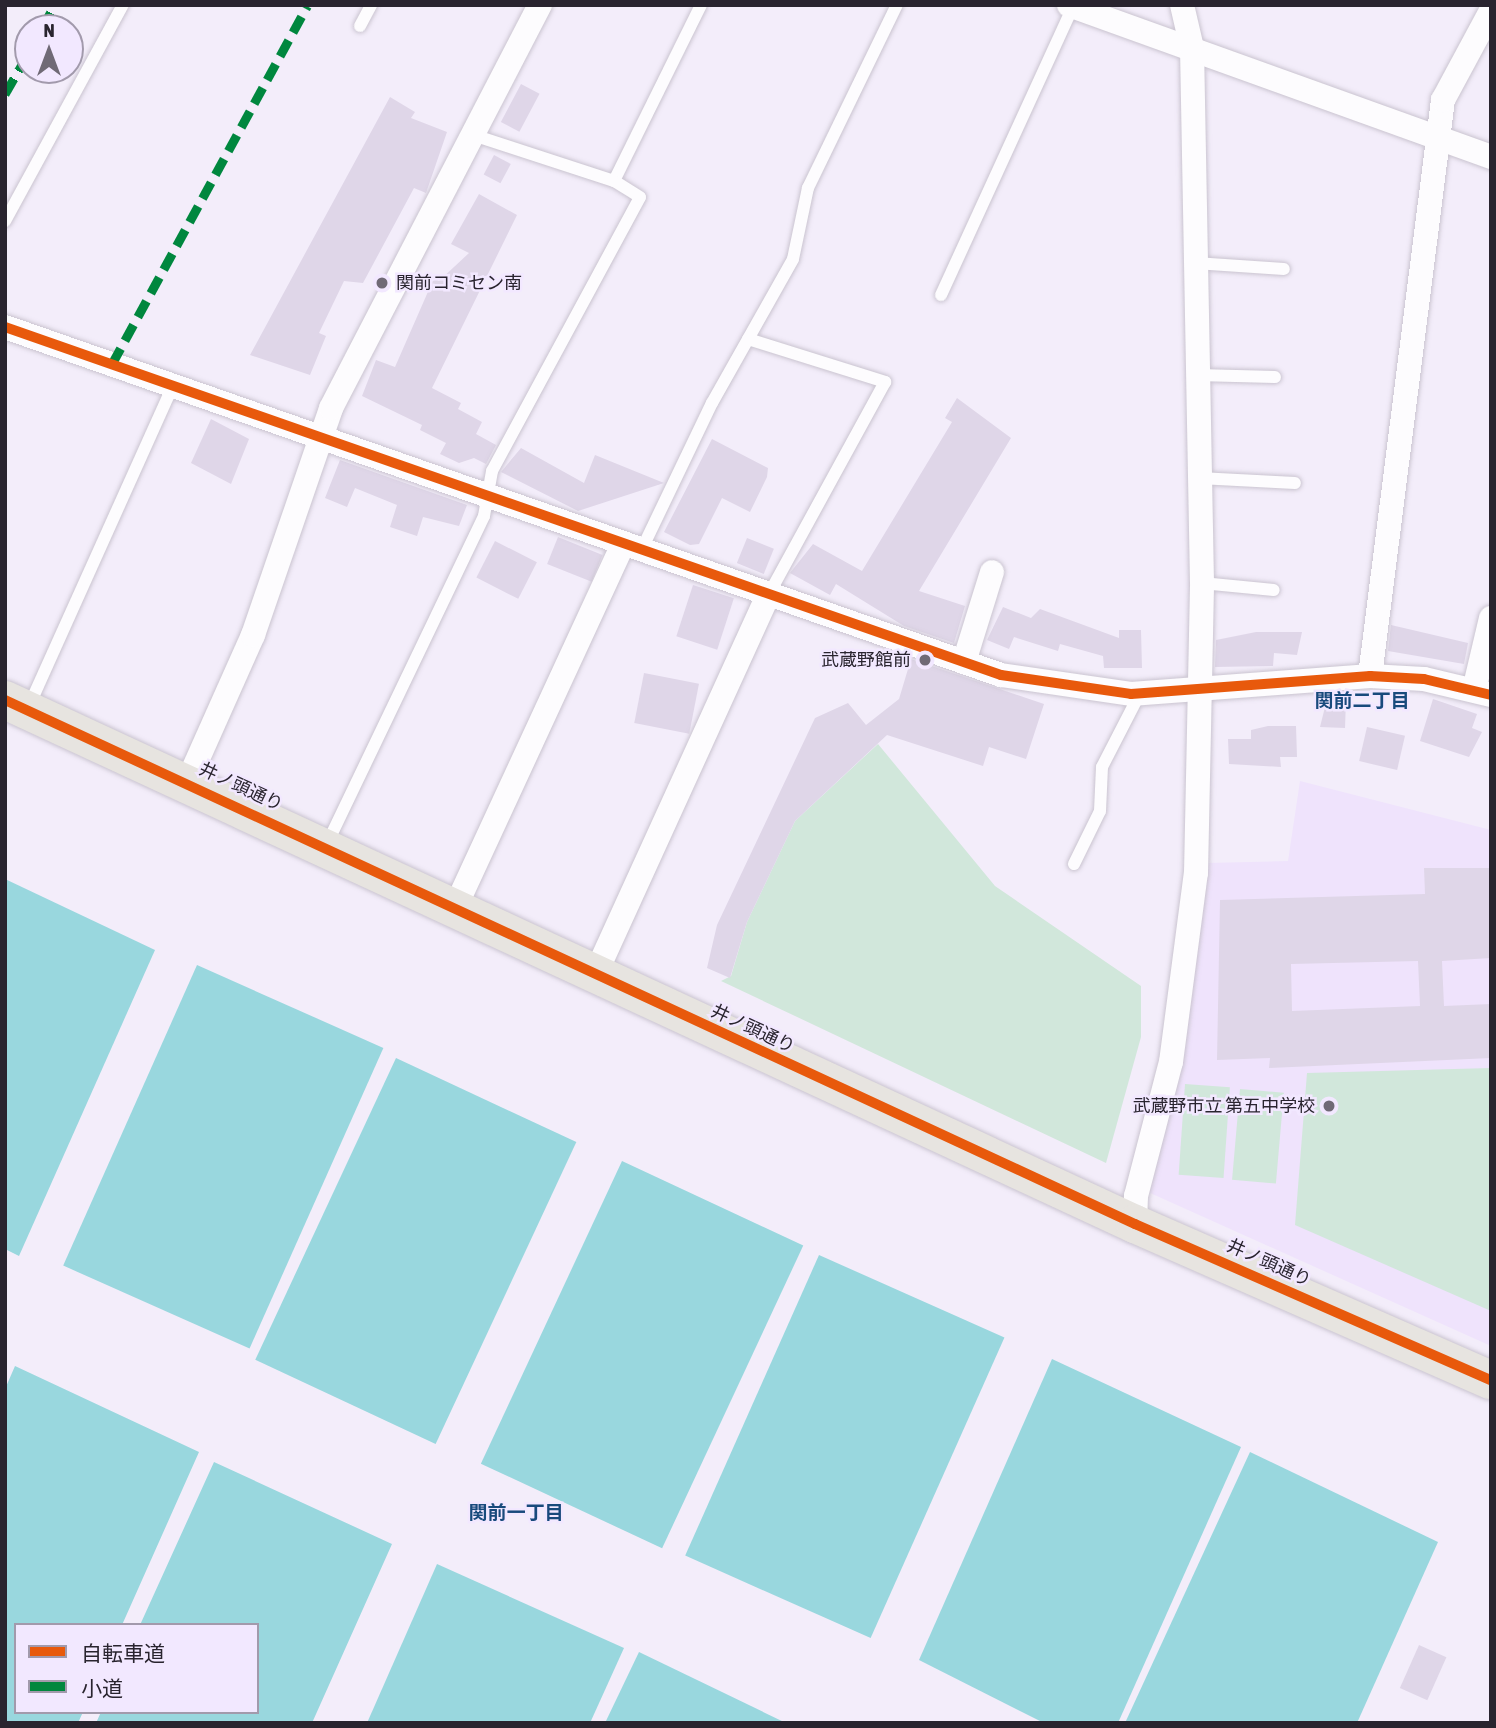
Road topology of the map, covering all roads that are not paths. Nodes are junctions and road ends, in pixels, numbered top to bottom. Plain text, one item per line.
1 (123, 5) edge
2 (371, 5) edge
3 (540, 5) edge
4 (701, 5) edge
5 (897, 5) edge
6 (1182, 5) edge
7 (1071, 6) edge
8 (1491, 11) edge
9 (359, 26) dead end
10 (1192, 48) junction
11 (476, 136) junction
12 (1437, 137) junction
13 (1491, 157) edge
14 (614, 181) junction
15 (5, 221) edge
16 (1195, 263) junction
17 (1284, 269) dead end
18 (942, 295) dead end
19 (5, 327) edge
20 (748, 339) junction
21 (1197, 375) junction
22 (1275, 377) dead end
23 (173, 386) junction
24 (319, 434) junction
25 (1199, 478) junction
26 (1295, 483) dead end
27 (487, 495) junction
28 (632, 548) junction
29 (992, 572) dead end
30 (1202, 583) junction
31 (1274, 590) dead end
32 (768, 596) junction
33 (1491, 618) edge
34 (964, 662) junction
35 (1370, 676) junction
36 (1200, 688) junction
37 (1482, 692) edge
38 (1140, 693) junction
39 (16, 705) edge
40 (188, 780) junction
41 (326, 846) junction
42 (1074, 864) dead end
43 (454, 910) junction
44 (595, 975) junction
45 (1135, 1224) junction
46 (1491, 1380) edge

1 - 15 lane
2 - 9 lane
3 - 11 street
4 - 14 lane
5 - 20 lane
6 - 10 street
7 - 10 street
7 - 18 lane
8 - 12 street
10 - 12 street
10 - 16 street
11 - 14 lane
11 - 24 street
12 - 13 street
12 - 35 street
14 - 27 lane
16 - 17 lane
16 - 21 street
19 - 23 street
20 - 28 lane
20 - 32 lane
21 - 22 lane
21 - 25 street
23 - 24 street
23 - 39 lane
24 - 27 street
24 - 40 street
25 - 26 lane
25 - 30 street
27 - 28 street
27 - 41 lane
28 - 32 street
28 - 43 street
29 - 34 street
30 - 31 lane
30 - 36 street
32 - 34 street
32 - 44 street
33 - 37 street
34 - 38 street
35 - 36 street
35 - 37 street
36 - 38 street
36 - 45 street
38 - 42 lane
39 - 40 main road, 井ノ頭通り
40 - 41 main road, 井ノ頭通り
41 - 43 main road, 井ノ頭通り
43 - 44 main road, 井ノ頭通り
44 - 45 main road, 井ノ頭通り
45 - 46 main road, 井ノ頭通り

